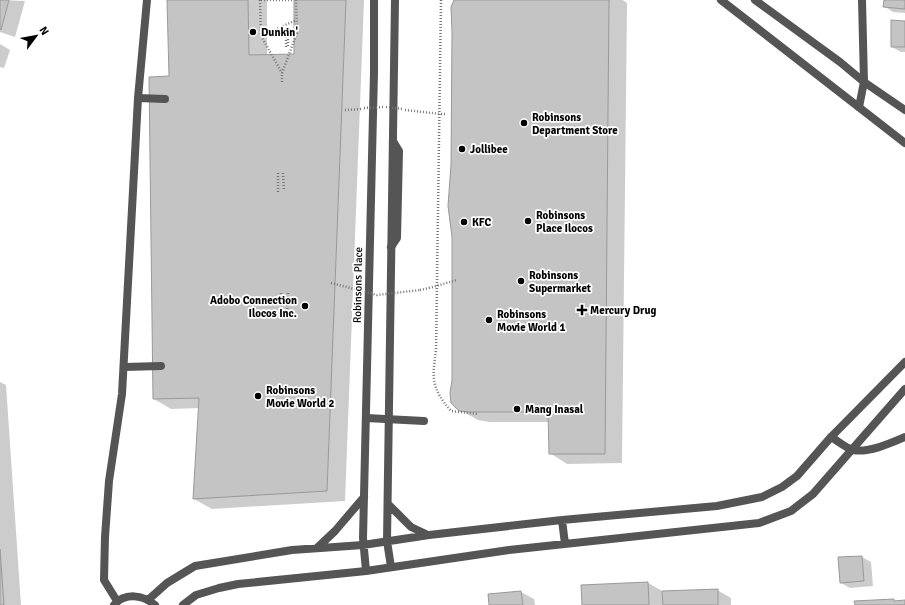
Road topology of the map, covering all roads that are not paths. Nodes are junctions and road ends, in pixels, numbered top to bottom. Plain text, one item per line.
1 (146, 0) edge
2 (374, 0) edge
3 (395, 0) edge
4 (721, 0) edge
5 (755, 0) edge
6 (862, 0) edge
7 (864, 82) junction
8 (138, 98) junction
9 (165, 99) dead end
10 (859, 107) junction
11 (905, 110) edge
12 (905, 143) edge
13 (905, 362) edge
14 (161, 366) dead end
15 (124, 367) junction
16 (905, 389) edge
17 (366, 418) junction
18 (389, 420) junction
19 (424, 421) dead end
20 (831, 437) junction
21 (905, 437) edge
22 (852, 450) junction
23 (364, 497) junction
24 (388, 504) junction
25 (562, 520) junction
26 (429, 535) junction
27 (387, 541) junction
28 (363, 544) junction
29 (565, 544) junction
30 (318, 548) junction
31 (391, 567) junction
32 (366, 571) junction
33 (148, 600) junction
34 (115, 603) edge
35 (155, 605) edge
36 (183, 605) edge

1 - 8 street
2 - 17 street, Robinsons Place
3 - 18 street
4 - 10 street
5 - 7 street
6 - 7 street
7 - 10 street
7 - 11 street
8 - 9 street
8 - 15 street
10 - 12 street
13 - 20 street
14 - 15 street
15 - 34 street
16 - 22 street
17 - 18 street
17 - 23 street, Robinsons Place
18 - 19 street
18 - 24 street
20 - 22 street
20 - 25 street
21 - 22 street
22 - 29 street
23 - 28 street, Robinsons Place
23 - 30 street
24 - 26 street
24 - 27 street
25 - 26 street
25 - 29 street
26 - 27 street
27 - 28 street
27 - 31 street
28 - 30 street
28 - 32 street, Robinsons Place
29 - 31 street
30 - 33 street
31 - 32 street
32 - 36 street
33 - 34 street
33 - 35 street

